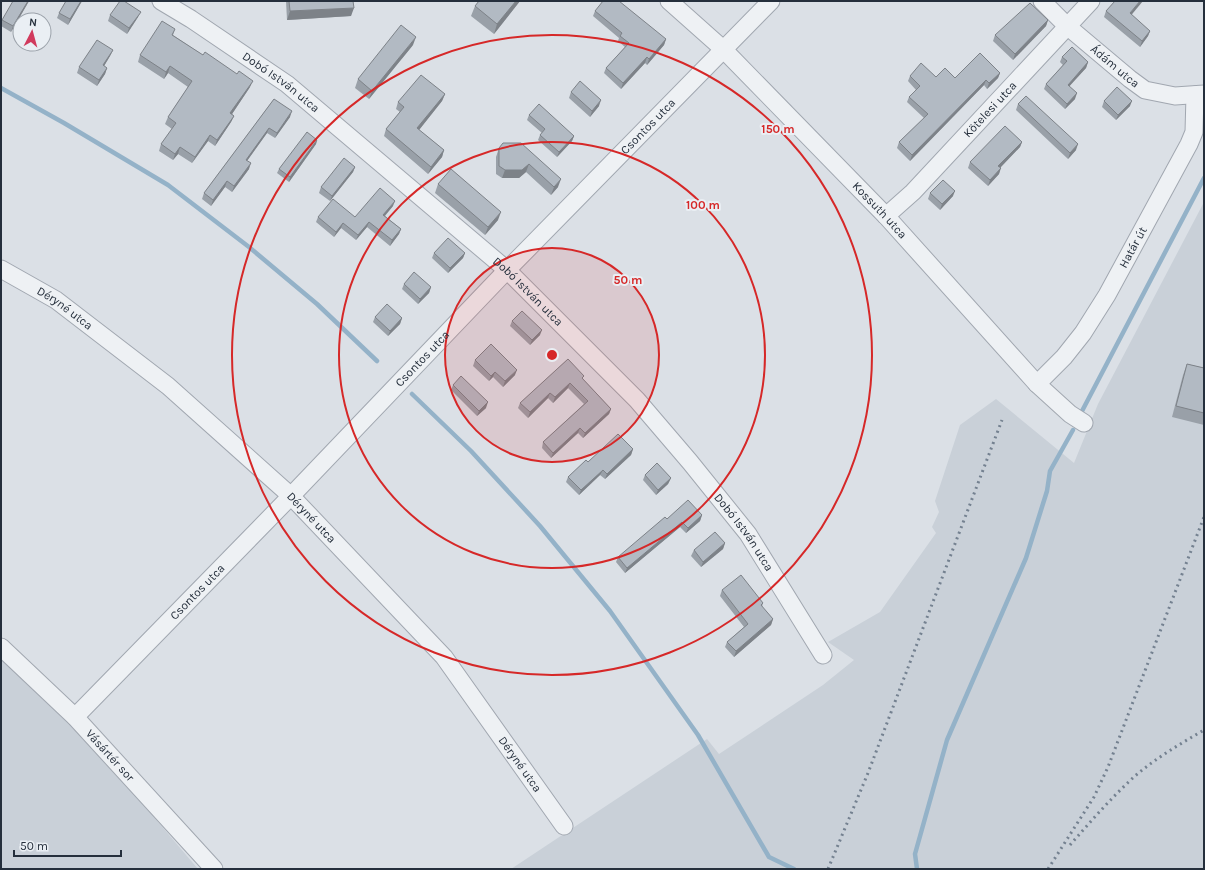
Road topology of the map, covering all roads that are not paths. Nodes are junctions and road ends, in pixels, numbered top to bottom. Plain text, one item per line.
1 (161, 1) edge
2 (669, 1) edge
3 (771, 1) edge
4 (1042, 1) edge
5 (1091, 1) edge
6 (1066, 26) junction
7 (723, 49) junction
8 (1200, 95) edge
9 (886, 216) junction
10 (1, 269) edge
11 (508, 270) junction
12 (1037, 384) junction
13 (1084, 423) dead end
14 (291, 496) junction
15 (1, 647) edge
16 (823, 655) dead end
17 (75, 717) junction
18 (564, 826) dead end
19 (214, 869) edge

1 - 11 street, Dobó István utca
2 - 7 street, Kossuth utca
3 - 7 street, Csontos utca
4 - 6 street, Ádám utca
5 - 6 street, Kötelesi utca
6 - 8 street, Ádám utca
6 - 9 street, Kötelesi utca
7 - 9 street, Kossuth utca
7 - 11 street, Csontos utca
8 - 12 street, Határ út
9 - 12 street, Kossuth utca
10 - 14 street, Déryné utca
11 - 14 street, Csontos utca
11 - 16 street, Dobó István utca
12 - 13 street, Kossuth utca
14 - 17 street, Csontos utca
14 - 18 street, Déryné utca
15 - 17 street, Vásártér sor
17 - 19 street, Vásártér sor

